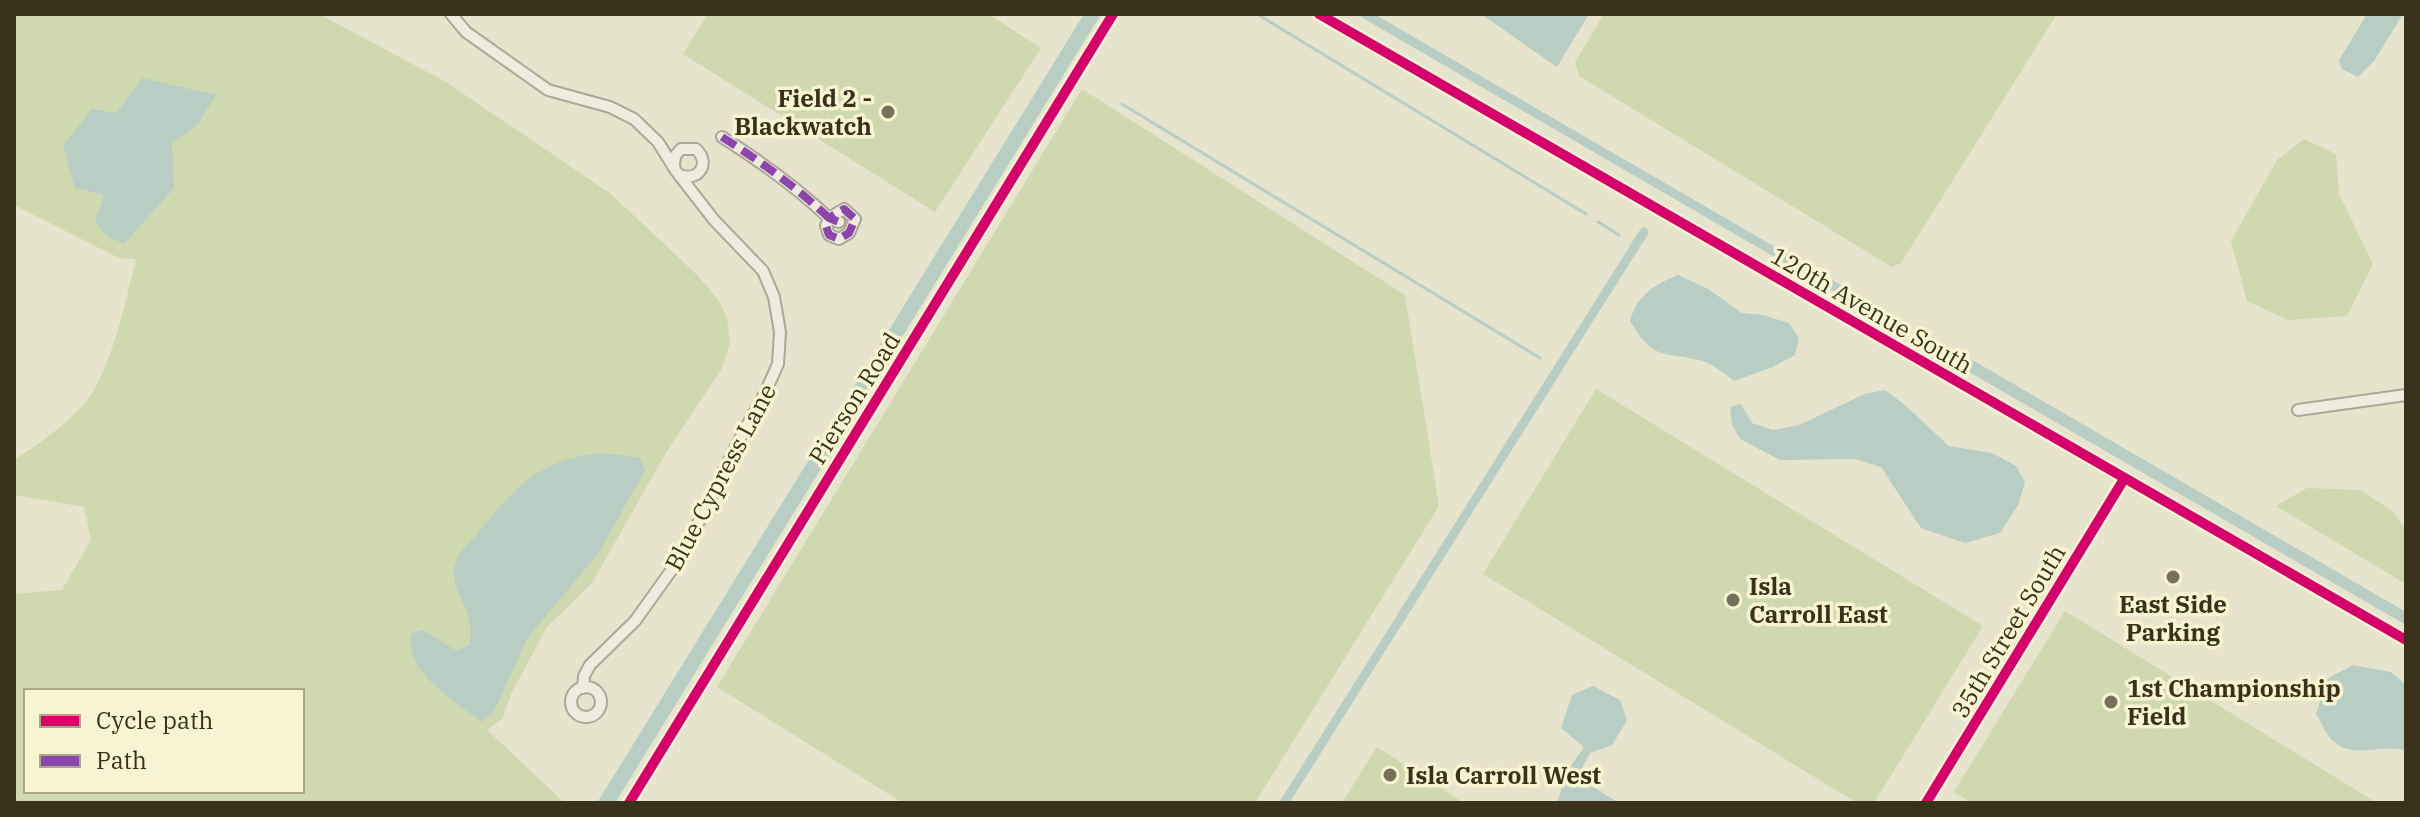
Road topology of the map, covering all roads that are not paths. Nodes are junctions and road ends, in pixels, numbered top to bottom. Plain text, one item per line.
1 (451, 14) edge
2 (1113, 14) edge
3 (1319, 14) edge
4 (722, 137) dead end
5 (834, 220) dead end
6 (2406, 395) edge
7 (2298, 410) dead end
8 (2124, 479) junction
9 (2406, 640) edge
10 (583, 688) dead end
11 (629, 803) edge
12 (1926, 803) edge

1 - 10 street, Blue Cypress Lane
2 - 11 street, Pierson Road
3 - 8 street, 120th Avenue South
4 - 5 street
6 - 7 street
8 - 9 street, 120th Avenue South
8 - 12 street, 35th Street South

